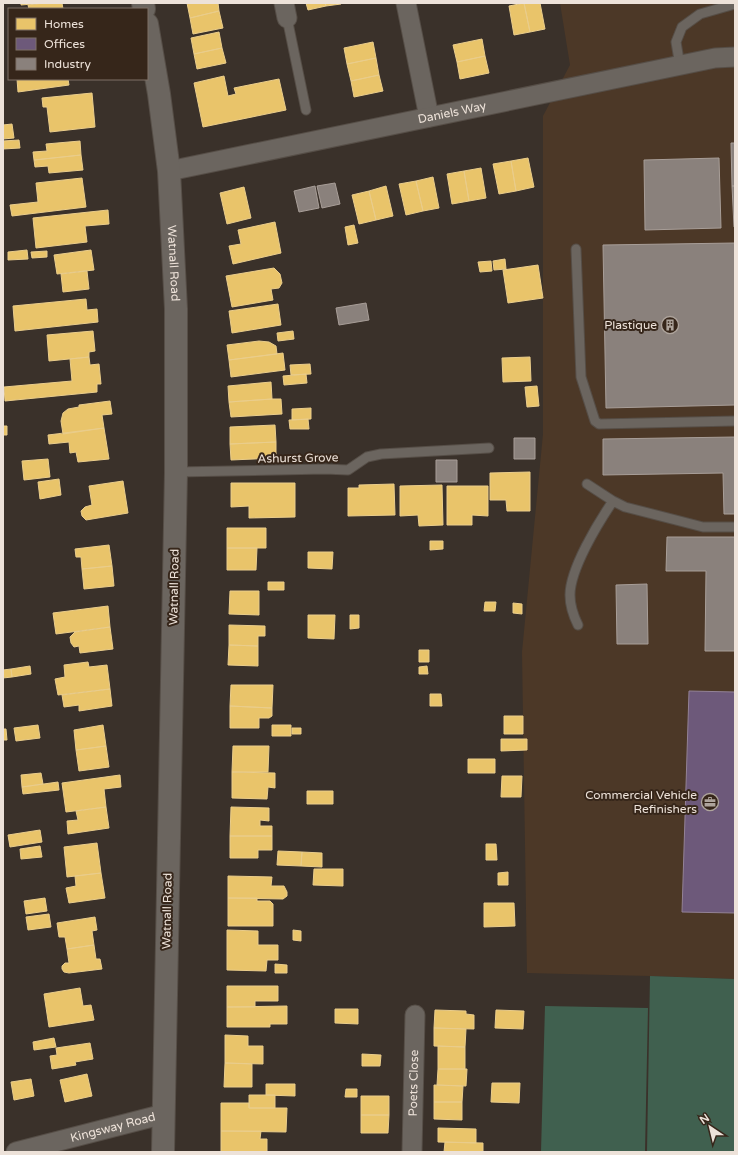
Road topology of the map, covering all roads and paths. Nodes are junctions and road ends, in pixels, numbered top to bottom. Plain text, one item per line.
1 (406, 3) edge
2 (735, 4) edge
3 (285, 10) edge
4 (148, 30) edge
5 (735, 57) edge
6 (680, 66) junction
7 (306, 110) dead end
8 (429, 117) junction
9 (169, 171) junction
10 (576, 249) dead end
11 (735, 421) edge
12 (489, 448) dead end
13 (176, 472) junction
14 (586, 484) dead end
15 (613, 501) junction
16 (735, 527) edge
17 (578, 625) dead end
18 (415, 1015) dead end
19 (164, 1114) junction
20 (16, 1152) edge
21 (163, 1152) edge
22 (412, 1152) edge

1 - 8 street
2 - 6 lane
3 - 7 lane
4 - 9 main road, Watnall Road
5 - 6 street, Daniels Way
6 - 8 street, Daniels Way
8 - 9 street, Daniels Way
9 - 13 main road, Watnall Road
10 - 11 lane
12 - 13 lane, Ashurst Grove
13 - 19 main road, Watnall Road
14 - 15 lane
15 - 16 lane
15 - 17 lane
18 - 22 street, Poets Close
19 - 20 street, Kingsway Road
19 - 21 main road, Watnall Road

